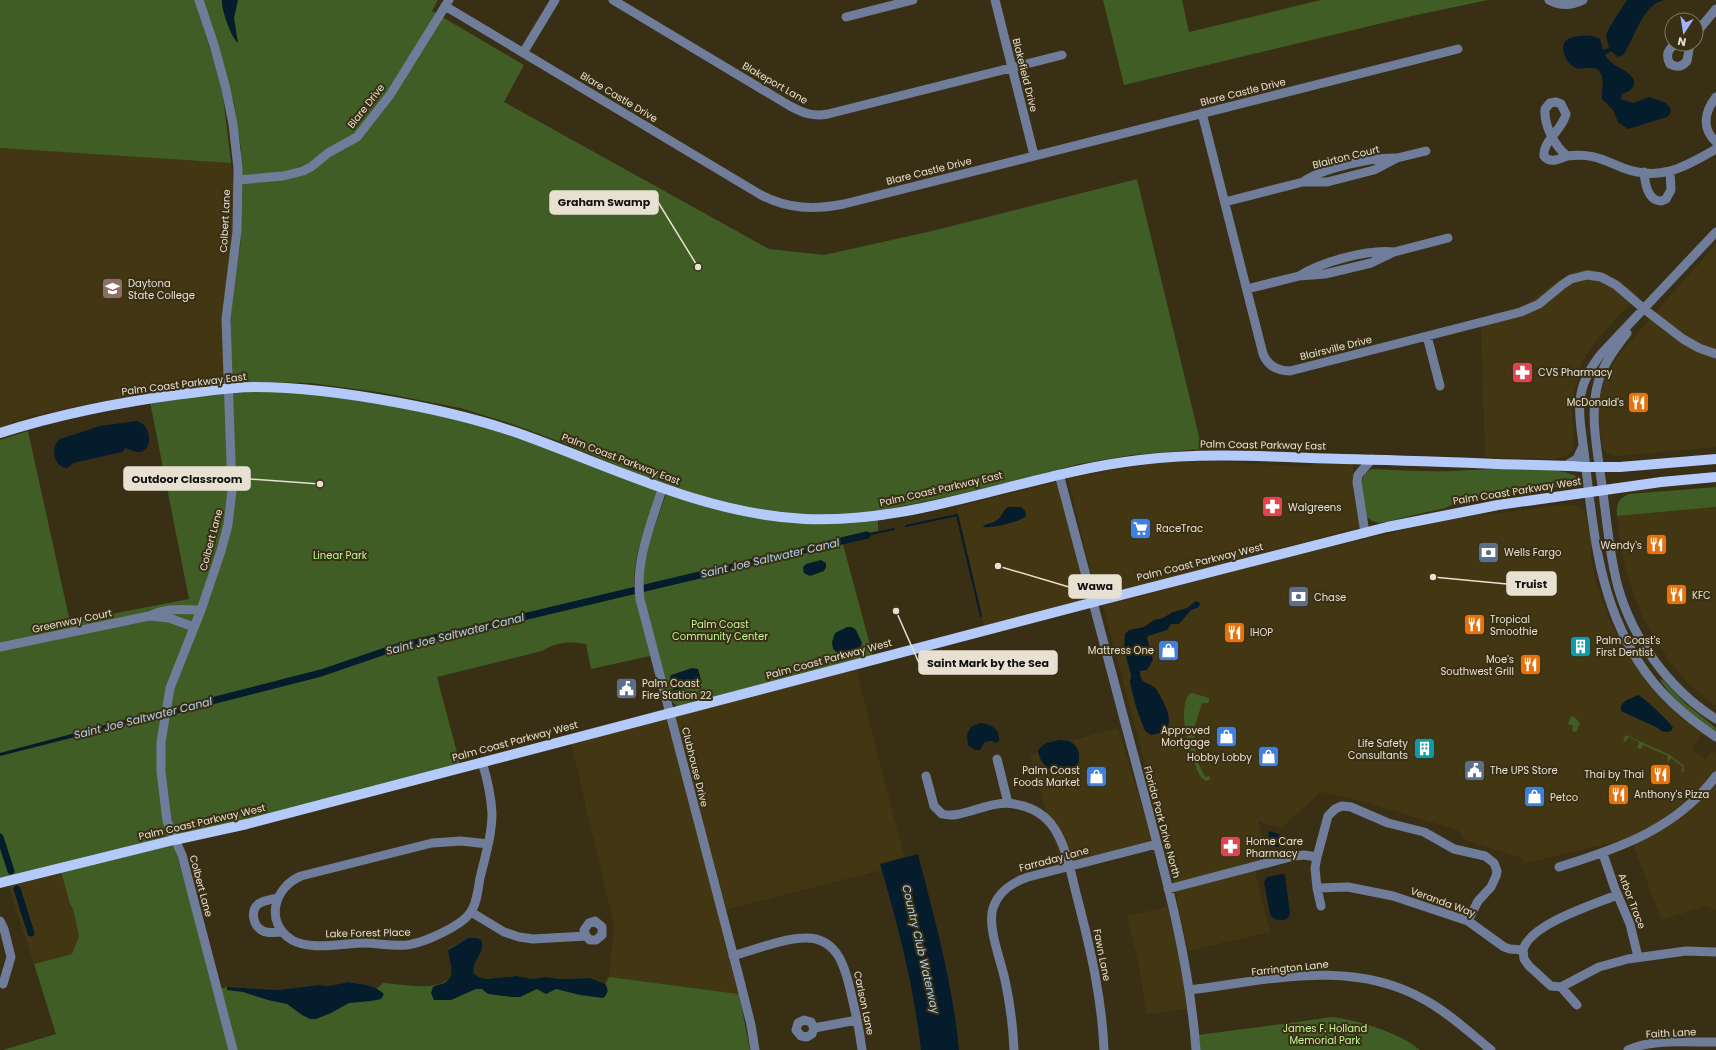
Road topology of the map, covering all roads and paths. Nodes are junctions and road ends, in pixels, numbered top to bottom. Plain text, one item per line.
1 (199, 0) edge
2 (555, 0) edge
3 (613, 0) edge
4 (913, 0) edge
5 (995, 0) edge
6 (1549, 0) edge
7 (1583, 0) edge
8 (447, 3) edge
9 (1716, 9) edge
10 (846, 17) dead end
11 (1704, 23) edge
12 (1458, 49) dead end
13 (1668, 52) edge
14 (1689, 52) edge
15 (523, 53) junction
16 (1062, 55) dead end
17 (1011, 67) junction
18 (1716, 97) edge
19 (1202, 113) junction
20 (1716, 142) edge
21 (1716, 149) edge
22 (1426, 152) dead end
23 (1034, 155) junction
24 (1567, 156) junction
25 (1670, 171) junction
26 (1644, 172) junction
27 (238, 180) junction
28 (1225, 202) junction
29 (1716, 232) edge
30 (1448, 238) dead end
31 (1247, 289) junction
32 (1644, 310) junction
33 (1427, 336) junction
34 (1716, 354) edge
35 (1440, 386) dead end
36 (229, 388) junction
37 (0, 433) edge
38 (1584, 445) junction
39 (1372, 459) junction
40 (1716, 459) edge
41 (1565, 466) junction
42 (1586, 467) junction
43 (1600, 467) junction
44 (1059, 474) junction
45 (1716, 477) edge
46 (662, 489) junction
47 (1603, 489) junction
48 (1588, 491) junction
49 (1365, 532) junction
50 (1094, 602) junction
51 (201, 610) junction
52 (149, 616) junction
53 (194, 627) junction
54 (0, 647) edge
55 (670, 713) junction
56 (1716, 719) edge
57 (1716, 737) edge
58 (997, 759) dead end
59 (482, 762) junction
60 (926, 776) dead end
61 (1716, 776) edge
62 (1008, 803) junction
63 (174, 840) junction
64 (488, 844) junction
65 (1157, 844) junction
66 (1603, 854) junction
67 (1317, 857) junction
68 (1069, 866) junction
69 (1559, 867) dead end
70 (0, 884) edge
71 (1317, 888) junction
72 (1168, 889) junction
73 (1617, 895) junction
74 (278, 898) junction
75 (1321, 906) dead end
76 (471, 912) junction
77 (0, 921) edge
78 (1468, 921) junction
79 (282, 932) junction
80 (586, 936) dead end
81 (1523, 950) junction
82 (1716, 952) edge
83 (733, 956) junction
84 (1638, 957) junction
85 (3, 984) dead end
86 (1561, 987) junction
87 (1190, 990) junction
88 (1577, 1006) dead end
89 (857, 1020) junction
90 (814, 1028) dead end
91 (1716, 1042) edge
92 (233, 1050) edge
93 (755, 1050) edge
94 (862, 1050) edge
95 (1014, 1050) edge
96 (1104, 1050) edge
97 (1196, 1050) edge
98 (1491, 1050) edge
99 (1628, 1050) edge

1 - 27 street, Colbert Lane
2 - 15 street
3 - 17 street, Blakeport Lane
4 - 10 street
5 - 17 street, Blakefield Drive
6 - 7 street
8 - 15 street, Blare Castle Drive
8 - 27 street, Blare Drive
9 - 11 street
12 - 19 street, Blare Castle Drive
13 - 14 street
15 - 23 street, Blare Castle Drive
16 - 17 street, Blakeport Lane
17 - 23 street, Blakefield Drive
18 - 20 street
19 - 23 street, Blare Castle Drive
19 - 28 street, Blairsville Drive
21 - 25 street
22 - 28 street, Blairton Court
24 - 24 street
24 - 26 street
25 - 26 street
25 - 26 street
27 - 36 street, Colbert Lane
28 - 31 street, Blairsville Drive
29 - 32 street
30 - 31 street
31 - 33 street, Blairsville Drive
32 - 33 street, Blairsville Drive
32 - 34 street, Blairsville Drive
32 - 38 street
32 - 43 street
33 - 35 street
36 - 37 main road, Palm Coast Parkway East
36 - 46 main road, Palm Coast Parkway East
36 - 51 street, Colbert Lane
38 - 41 street
38 - 42 street
39 - 41 main road, Palm Coast Parkway East
39 - 44 main road, Palm Coast Parkway East
39 - 49 street
40 - 43 main road, Palm Coast Parkway East
41 - 42 main road, Palm Coast Parkway East
42 - 43 main road, Palm Coast Parkway East
42 - 48 street
43 - 47 street
44 - 46 main road, Palm Coast Parkway East
44 - 50 street, Florida Park Drive North
45 - 47 main road, Palm Coast Parkway West
46 - 55 street, Clubhouse Drive
47 - 48 main road, Palm Coast Parkway West
47 - 56 street
48 - 49 main road, Palm Coast Parkway West
48 - 57 street
49 - 50 main road, Palm Coast Parkway West
50 - 55 main road, Palm Coast Parkway West
50 - 65 street, Florida Park Drive North
51 - 52 street
51 - 53 street, Colbert Lane
52 - 53 street
52 - 54 street, Greenway Court
53 - 63 street, Colbert Lane
55 - 59 main road, Palm Coast Parkway West
55 - 83 street, Clubhouse Drive
58 - 62 street
59 - 63 main road, Palm Coast Parkway West
59 - 64 street
60 - 62 street
61 - 66 street
62 - 68 street, Fawn Lane
63 - 70 main road, Palm Coast Parkway West
63 - 92 street, Colbert Lane
64 - 74 street
64 - 76 street
65 - 68 street, Farraday Lane
65 - 72 street, Florida Park Drive North
66 - 69 street
66 - 73 street, Arbor Trace
67 - 71 street
67 - 72 street
67 - 78 street
68 - 95 street, Farraday Lane
68 - 96 street, Fawn Lane
71 - 75 street
71 - 78 street, Veranda Way
72 - 87 street, Florida Park Drive North
73 - 81 street
73 - 84 street, Arbor Trace
74 - 79 street
74 - 79 street
76 - 79 street, Lake Forest Place
76 - 80 street
77 - 85 street
78 - 81 street, Veranda Way
81 - 86 street
82 - 84 street
83 - 89 street, Carlson Lane
83 - 93 street, Clubhouse Drive
84 - 86 street
86 - 88 street
87 - 97 street, Florida Park Drive North
87 - 98 street, Farrington Lane
89 - 90 street
89 - 94 street, Carlson Lane
91 - 99 street, Faith Lane

